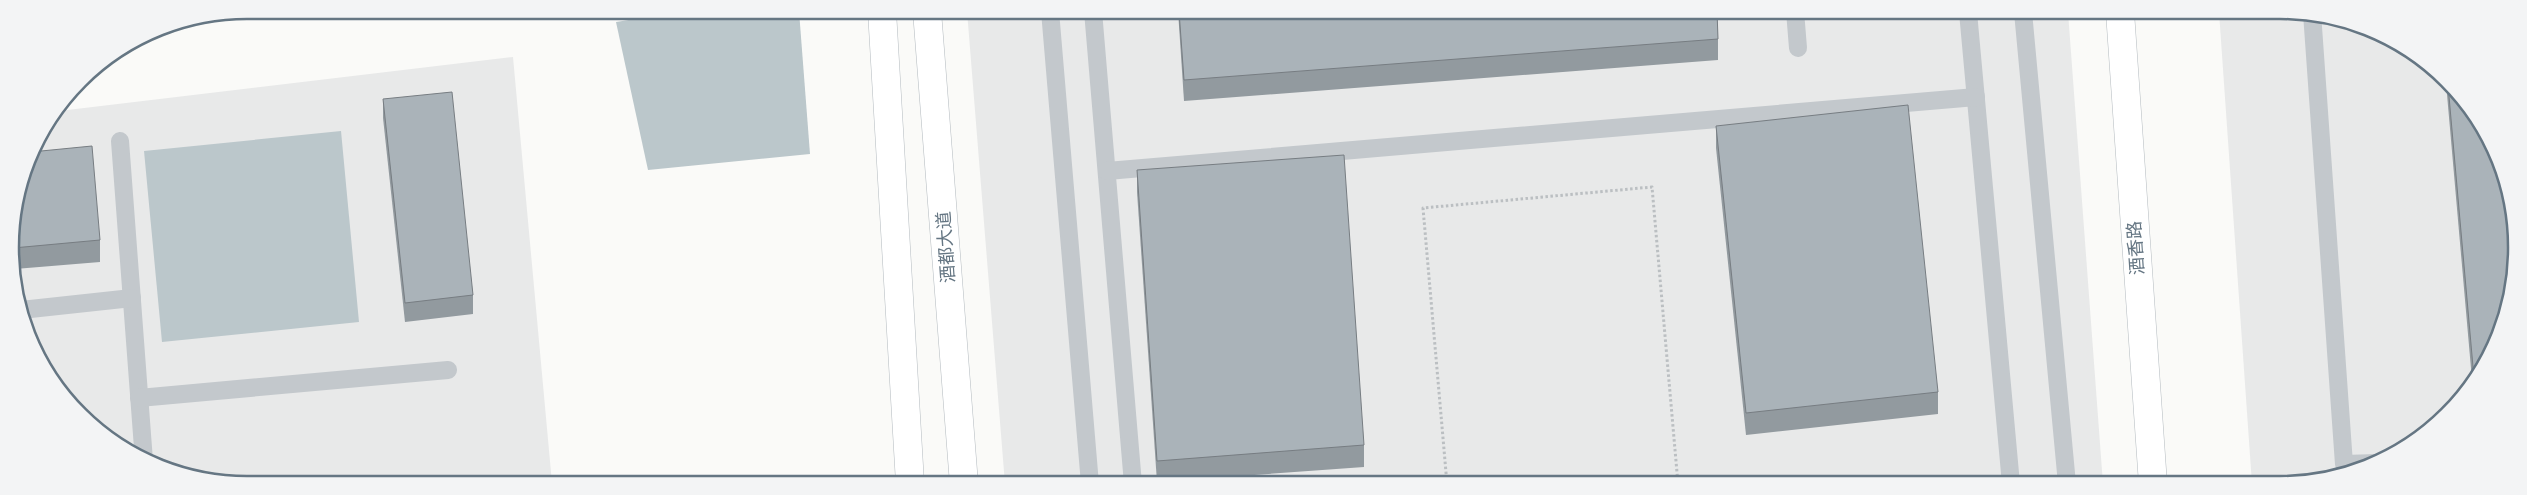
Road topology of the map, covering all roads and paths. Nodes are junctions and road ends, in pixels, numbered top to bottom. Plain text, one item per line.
1 (882, 19) edge
2 (928, 19) edge
3 (1051, 19) edge
4 (1094, 19) edge
5 (1796, 19) edge
6 (1969, 19) edge
7 (2024, 19) edge
8 (2120, 19) edge
9 (2313, 21) edge
10 (1798, 48) dead end
11 (1976, 97) junction
12 (120, 141) dead end
13 (1107, 171) junction
14 (132, 298) junction
15 (28, 309) edge
16 (448, 370) dead end
17 (139, 398) junction
18 (143, 452) edge
19 (2354, 464) edge
20 (910, 476) edge
21 (963, 476) edge
22 (1089, 476) edge
23 (1132, 476) edge
24 (1446, 476) edge
25 (1677, 476) edge
26 (2010, 476) edge
27 (2065, 476) edge
28 (2152, 476) edge

1 - 20 street
2 - 21 street, 酒都大道
3 - 22 lane
4 - 13 lane
5 - 10 lane
6 - 11 lane
7 - 27 lane
8 - 28 street, 酒香路
9 - 19 lane
11 - 13 lane
11 - 26 lane
12 - 14 lane
13 - 23 lane
14 - 15 lane
14 - 17 lane
16 - 17 lane
17 - 18 lane
24 - 25 path

